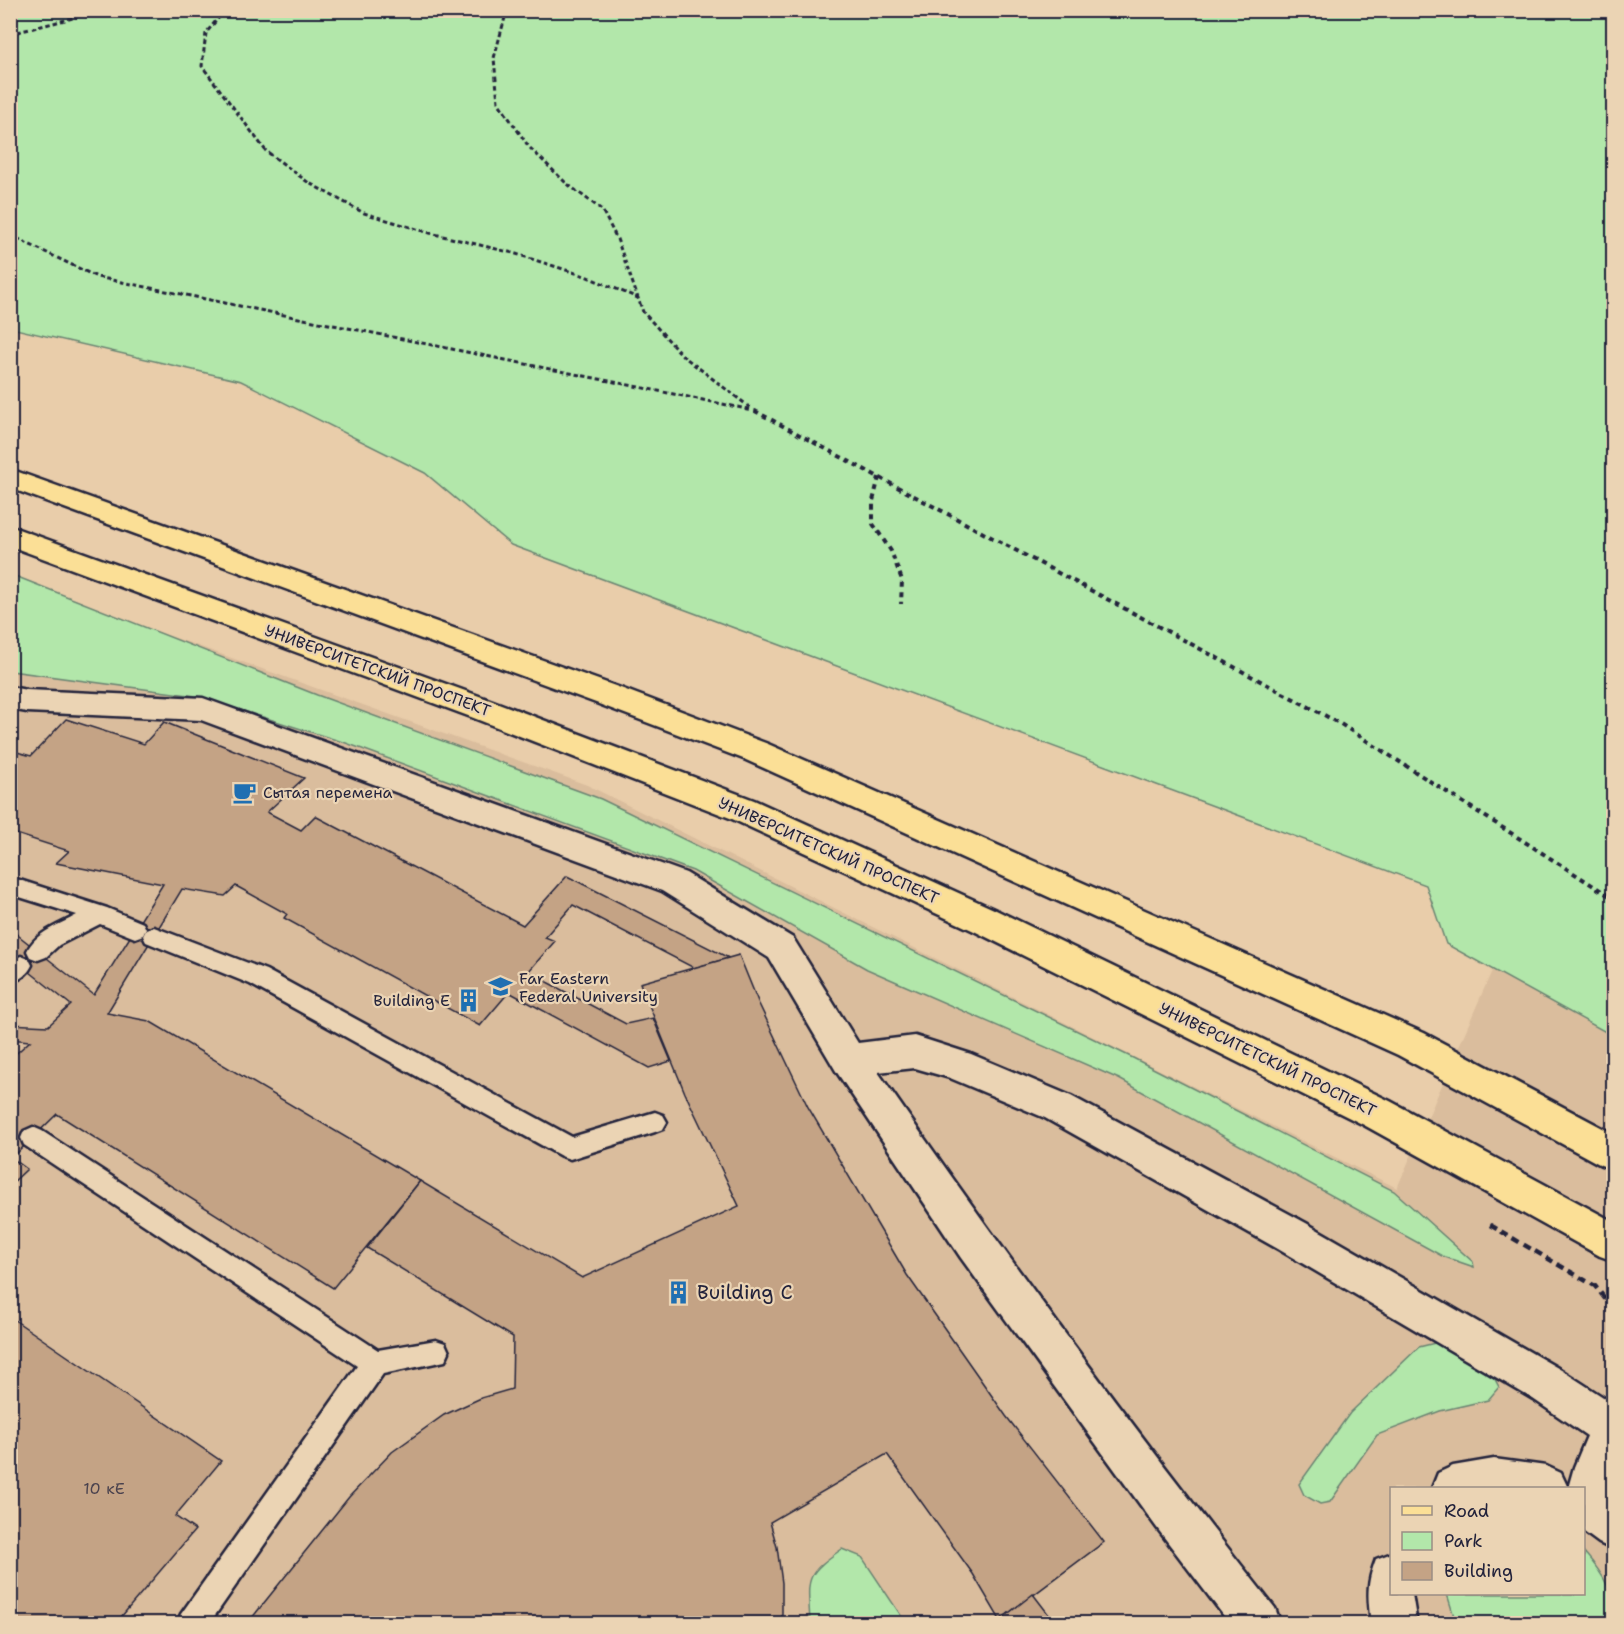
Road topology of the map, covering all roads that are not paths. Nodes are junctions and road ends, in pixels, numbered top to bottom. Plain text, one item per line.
1 (10, 478) edge
2 (10, 535) edge
3 (10, 698) edge
4 (10, 885) edge
5 (99, 914) junction
6 (23, 963) edge
7 (849, 1060) junction
8 (655, 1122) dead end
9 (33, 1138) dead end
10 (1614, 1153) edge
11 (1614, 1243) edge
12 (436, 1352) dead end
13 (375, 1364) junction
14 (1613, 1427) edge
15 (1458, 1487) edge
16 (1540, 1487) edge
17 (1594, 1513) edge
18 (1390, 1585) edge
19 (190, 1623) edge
20 (1259, 1623) edge
21 (1394, 1623) edge

1 - 10 main road
2 - 11 main road, УНИВЕРСИТЕТСКИЙ ПРОСПЕКТ
3 - 7 street
4 - 5 lane
5 - 6 lane
5 - 8 lane
7 - 14 street
7 - 20 street
9 - 13 lane
12 - 13 lane
13 - 19 lane
14 - 17 street
15 - 16 street
18 - 21 street

